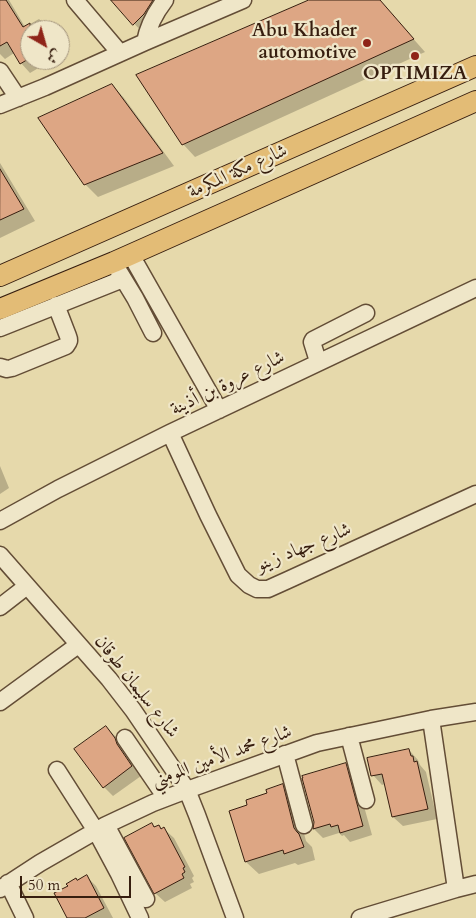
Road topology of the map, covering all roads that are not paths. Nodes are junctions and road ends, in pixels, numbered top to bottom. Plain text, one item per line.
1 (75, 0) edge
2 (165, 0) edge
3 (242, 0) edge
4 (145, 42) junction
5 (120, 53) junction
6 (476, 66) edge
7 (0, 71) edge
8 (18, 98) junction
9 (476, 101) edge
10 (0, 104) edge
11 (122, 265) junction
12 (0, 276) edge
13 (475, 292) edge
14 (56, 305) junction
15 (0, 309) edge
16 (366, 313) dead end
17 (0, 328) edge
18 (153, 334) dead end
19 (321, 361) junction
20 (0, 367) edge
21 (219, 410) junction
22 (170, 433) junction
23 (476, 494) edge
24 (0, 521) edge
25 (0, 554) edge
26 (26, 586) junction
27 (0, 607) edge
28 (78, 645) junction
29 (0, 702) edge
30 (476, 712) edge
31 (431, 719) junction
32 (349, 736) junction
33 (125, 738) dead end
34 (285, 754) junction
35 (57, 770) dead end
36 (187, 790) junction
37 (166, 798) junction
38 (366, 800) dead end
39 (304, 825) dead end
40 (101, 828) junction
41 (3, 884) edge
42 (476, 884) edge
43 (456, 889) junction
44 (146, 899) dead end
45 (24, 918) edge
46 (140, 918) edge
47 (235, 918) edge
48 (360, 918) edge

1 - 5 street
2 - 4 street
3 - 4 street
4 - 5 street
5 - 8 street
6 - 12 main road, شارع مكة المكرمة
7 - 8 street
8 - 10 street
9 - 11 main road, شارع مكة المكرمة
11 - 14 street
11 - 15 main road, شارع مكة المكرمة
11 - 18 street
11 - 21 street
13 - 19 street, شارع عروة بن أذينة
14 - 17 street
14 - 20 street
16 - 19 street
19 - 21 street, شارع عروة بن أذينة
21 - 22 street, شارع عروة بن أذينة
22 - 23 street, شارع جهاد زينو
22 - 24 street, شارع عروة بن أذينة
25 - 26 street, شارع سليمان طوقان
26 - 27 street
26 - 28 street, شارع سليمان طوقان
28 - 29 street
28 - 36 street, شارع سليمان طوقان
30 - 31 street, شارع محمد الأمين المومني
31 - 32 street, شارع محمد الأمين المومني
31 - 43 street
32 - 34 street, شارع محمد الأمين المومني
32 - 38 street
33 - 37 street
34 - 36 street, شارع محمد الأمين المومني
34 - 39 street
35 - 40 street
36 - 37 street, شارع محمد الأمين المومني
36 - 47 street, شارع سليمان طوقان
37 - 40 street, شارع محمد الأمين المومني
40 - 41 street, شارع محمد الأمين المومني
40 - 44 street
40 - 46 street
41 - 45 street
42 - 43 street
43 - 48 street

